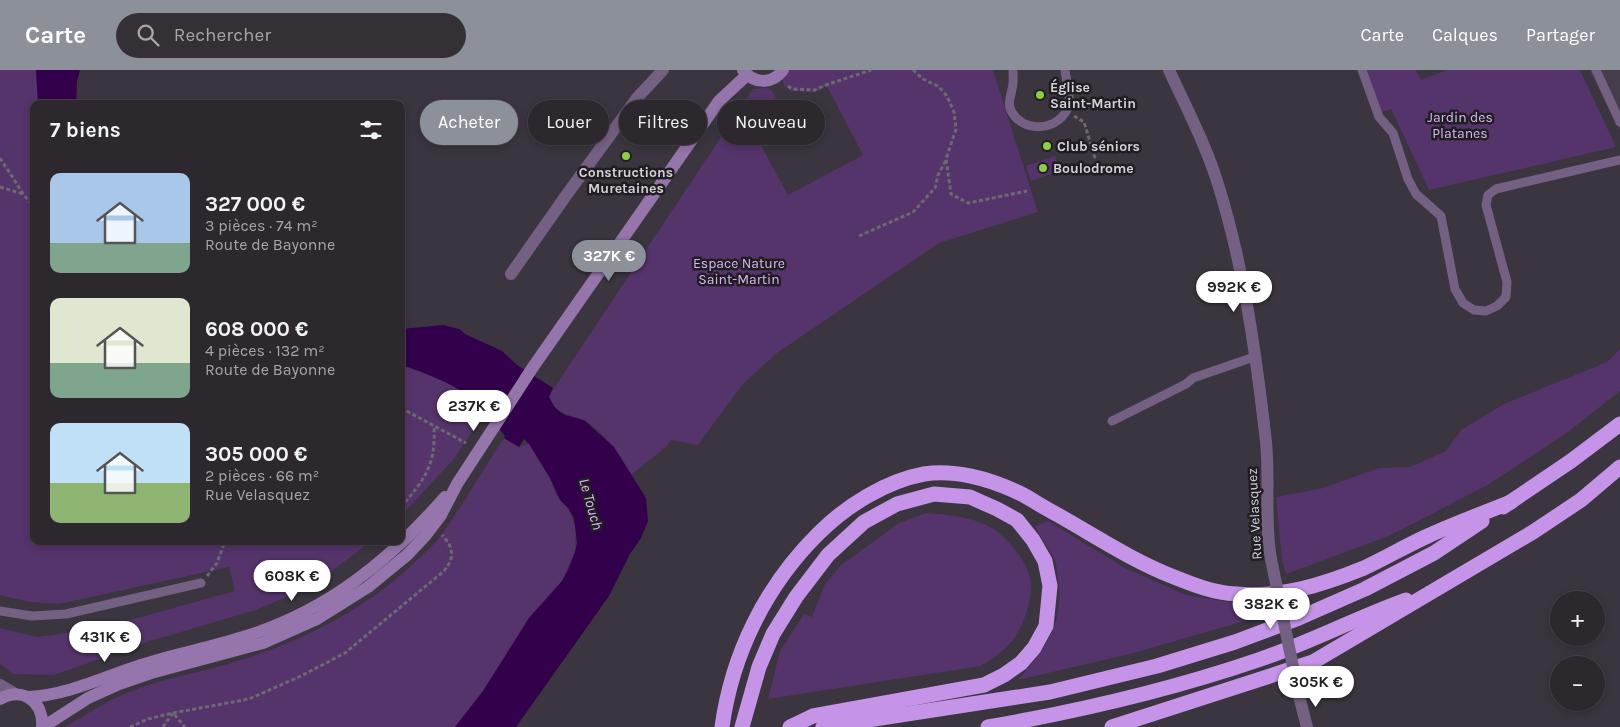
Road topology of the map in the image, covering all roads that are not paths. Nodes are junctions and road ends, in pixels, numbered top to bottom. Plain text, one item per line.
1 (664, 70) edge
2 (783, 70) edge
3 (1012, 70) edge
4 (1065, 70) edge
5 (1169, 70) edge
6 (1362, 70) edge
7 (1596, 70) edge
8 (745, 72) edge
9 (1620, 122) edge
10 (1620, 160) edge
11 (511, 274) dead end
12 (1254, 357) junction
13 (1112, 421) dead end
14 (1620, 424) edge
15 (1620, 467) edge
16 (457, 484) junction
17 (1511, 502) junction
18 (405, 540) edge
19 (400, 545) edge
20 (201, 583) road end
21 (1441, 588) junction
22 (0, 610) edge
23 (0, 685) edge
24 (15, 694) junction
25 (28, 697) junction
26 (0, 699) edge
27 (42, 727) edge
28 (722, 727) edge
29 (742, 727) edge
30 (790, 727) edge
31 (823, 727) edge
32 (988, 727) edge
33 (1112, 727) edge
34 (1307, 727) edge

1 - 11 street
2 - 8 street
3 - 4 lane
5 - 12 street, Rue Velasquez
6 - 10 lane
7 - 9 lane
8 - 16 street
12 - 13 lane
12 - 34 street, Rue Velasquez, bridge
14 - 17 highway
15 - 21 highway
16 - 18 street
16 - 27 street
17 - 28 highway
17 - 31 highway
19 - 25 street
20 - 22 lane
21 - 32 highway
21 - 33 highway
23 - 24 street
24 - 25 street
24 - 26 street
25 - 27 street
29 - 30 highway

